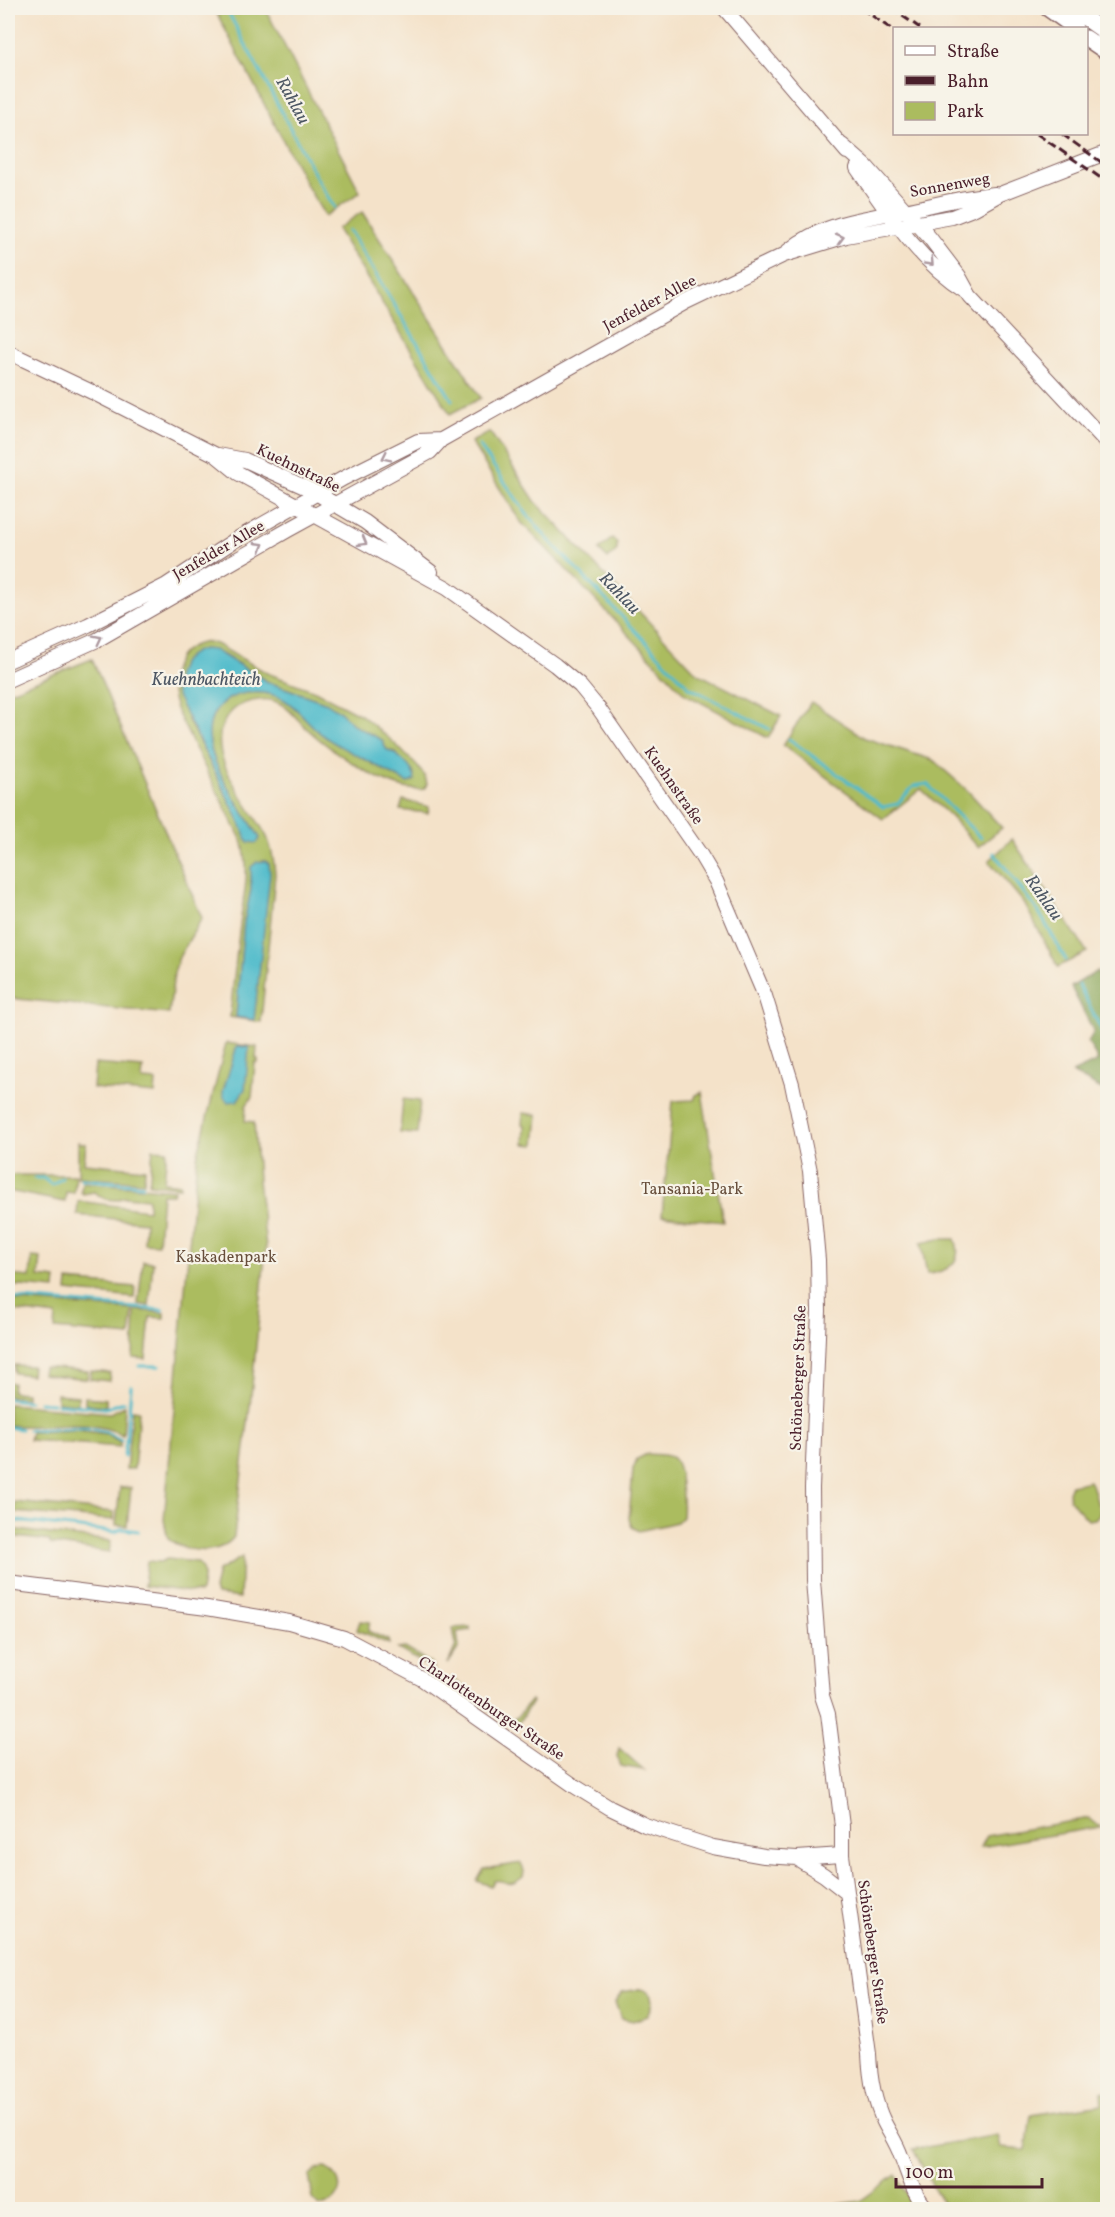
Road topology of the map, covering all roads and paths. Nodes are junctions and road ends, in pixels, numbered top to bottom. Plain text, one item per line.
1 (724, 8) edge
2 (1047, 8) edge
3 (1071, 8) edge
4 (1074, 27) edge
5 (1107, 34) edge
6 (1088, 40) edge
7 (1107, 54) edge
8 (842, 146) junction
9 (1107, 152) edge
10 (1000, 194) junction
11 (905, 211) junction
12 (888, 213) junction
13 (917, 224) junction
14 (898, 227) junction
15 (783, 255) junction
16 (966, 291) junction
17 (8, 352) edge
18 (441, 440) junction
19 (1107, 444) edge
20 (216, 455) junction
21 (316, 493) junction
22 (296, 504) junction
23 (335, 504) junction
24 (315, 515) junction
25 (172, 582) junction
26 (447, 588) junction
27 (174, 597) junction
28 (8, 661) edge
29 (8, 680) edge
30 (787, 1065) joint
31 (8, 1583) edge
32 (842, 1855) junction
33 (796, 1858) junction
34 (847, 1893) junction
35 (930, 2210) edge

1 - 8 street
2 - 4 main road
3 - 5 main road
6 - 7 main road
8 - 11 street
8 - 12 street
9 - 10 street, Sonnenweg
10 - 11 street, Sonnenweg
10 - 13 street, Sonnenweg
11 - 12 street, Jenfelder Allee
11 - 13 street
12 - 14 street
12 - 15 street, Jenfelder Allee
13 - 14 street, Sonnenweg
13 - 16 street
15 -> 14 street, Jenfelder Allee
14 -> 16 street
15 - 18 street, Jenfelder Allee
16 - 19 street
17 - 20 street, Kuehnstraße
18 -> 21 street, Jenfelder Allee
18 - 23 street, Jenfelder Allee
20 - 21 street, Kuehnstraße
20 - 22 street, Kuehnstraße
21 - 22 street, Jenfelder Allee
21 - 23 street, Kuehnstraße
22 - 24 street, Kuehnstraße
22 - 25 street, Jenfelder Allee
23 - 24 street, Jenfelder Allee
23 - 26 street, Kuehnstraße
24 -> 26 street, Kuehnstraße
27 -> 24 street, Jenfelder Allee
25 - 27 street
25 - 28 street, Jenfelder Allee
26 - 30 street, Kuehnstraße
29 -> 27 street, Jenfelder Allee
30 - 32 street, Schöneberger Straße
31 - 33 street, Charlottenburger Straße
32 - 33 street, Charlottenburger Straße
32 - 34 street, Schöneberger Straße
33 - 34 street
34 - 35 street, Schöneberger Straße

